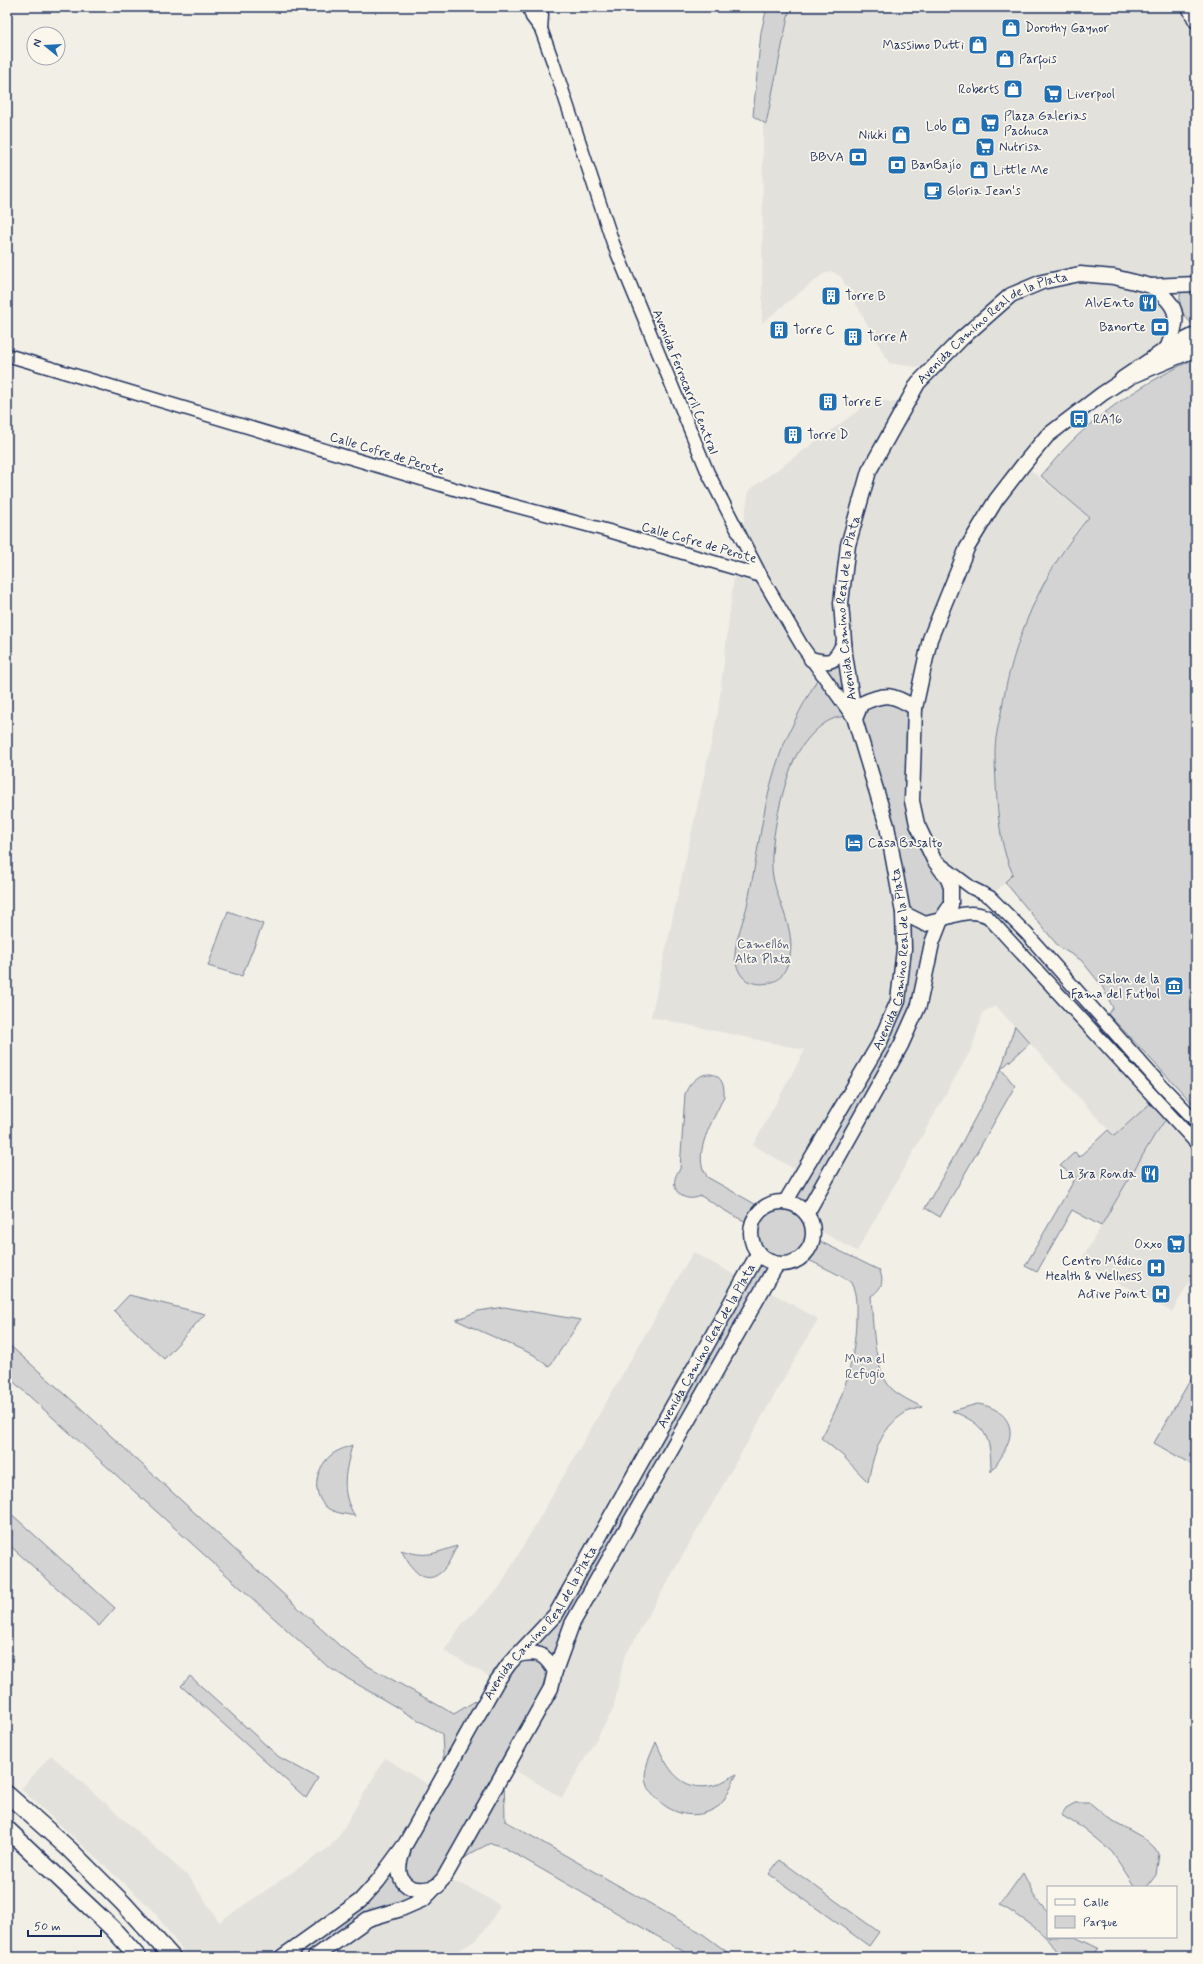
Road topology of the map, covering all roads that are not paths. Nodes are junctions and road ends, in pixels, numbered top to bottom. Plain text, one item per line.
1 (529, 7) edge
2 (539, 7) edge
3 (1189, 7) edge
4 (1196, 21) edge
5 (541, 29) junction
6 (1196, 284) edge
7 (1151, 286) junction
8 (1196, 336) edge
9 (1196, 348) edge
10 (1166, 351) junction
11 (7, 355) edge
12 (1123, 380) junction
13 (761, 576) junction
14 (844, 643) junction
15 (811, 659) junction
16 (915, 708) junction
17 (855, 720) junction
18 (934, 860) junction
19 (903, 913) junction
20 (941, 920) junction
21 (1196, 1121) edge
22 (1196, 1143) edge
23 (786, 1202) junction
24 (807, 1213) junction
25 (758, 1254) junction
26 (777, 1264) junction
27 (517, 1655) junction
28 (555, 1672) junction
29 (7, 1794) edge
30 (7, 1829) edge
31 (406, 1843) junction
32 (438, 1886) junction
33 (138, 1957) edge
34 (172, 1957) edge
35 (282, 1957) edge
36 (315, 1957) edge

1 - 5 street, Avenida Ferrocarril Central
2 - 5 street, Avenida Ferrocarril Central
3 - 4 main road
5 - 13 street, Avenida Ferrocarril Central
6 - 7 main road, Avenida Camino Real de la Plata
7 - 10 main road
7 - 14 main road, Avenida Camino Real de la Plata
8 - 10 highway
9 - 12 main road, Avenida Camino Real de la Plata
10 - 12 highway
11 - 13 street, Calle Cofre de Perote
12 - 16 main road, Avenida Camino Real de la Plata
13 - 15 street, Avenida Ferrocarril Central
14 - 15 main road
14 - 17 main road, Avenida Camino Real de la Plata
15 - 17 street, Avenida Ferrocarril Central
16 - 17 main road
16 - 18 main road, Avenida Camino Real de la Plata
17 - 19 main road, Avenida Camino Real de la Plata
18 - 20 main road, Avenida Camino Real de la Plata
18 - 21 street
19 - 20 main road
19 - 23 main road, Avenida Camino Real de la Plata
20 - 22 street
20 - 24 main road, Avenida Camino Real de la Plata
23 - 24 main road
23 - 25 main road
24 - 26 main road
25 - 26 main road
25 - 27 main road, Avenida Camino Real de la Plata
26 - 28 main road, Avenida Camino Real de la Plata
27 - 28 main road
27 - 31 main road, Avenida Camino Real de la Plata
28 - 32 main road, Avenida Camino Real de la Plata
29 - 34 main road
30 - 33 main road
31 - 32 main road
31 - 35 main road, Avenida Camino Real de la Plata
32 - 36 main road, Avenida Camino Real de la Plata

